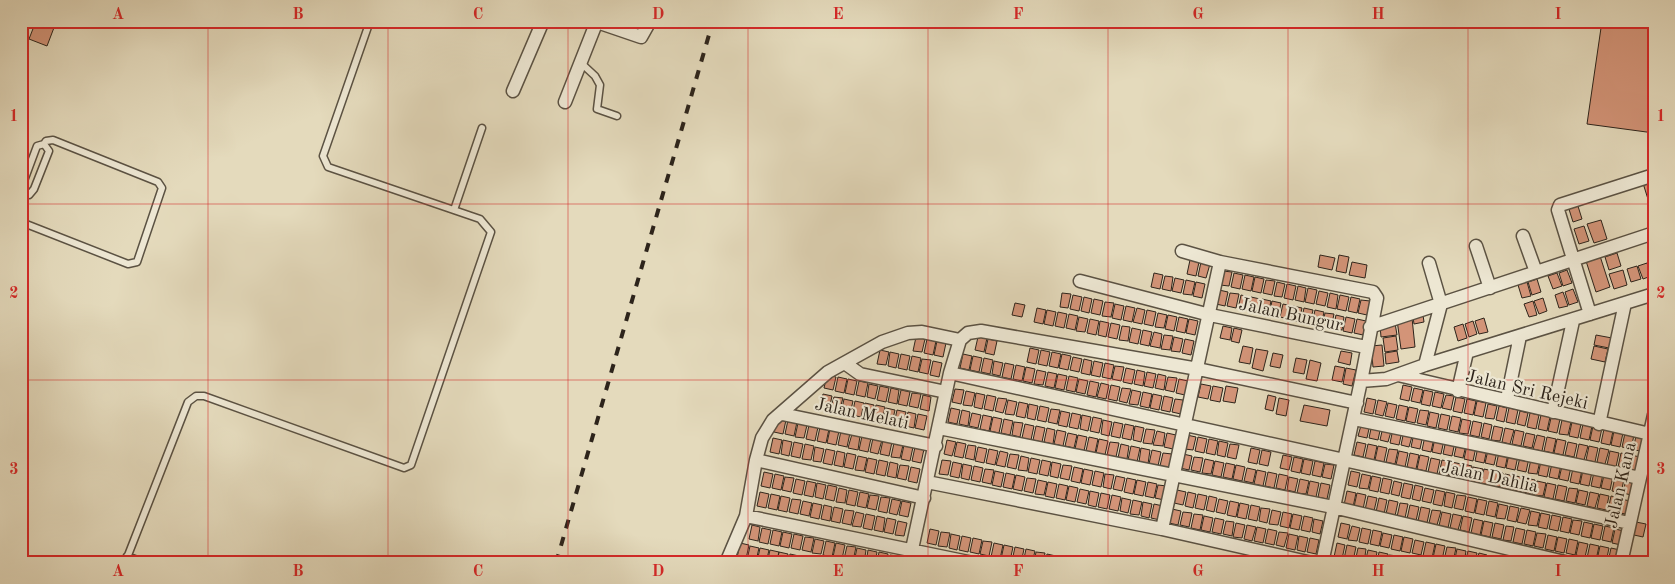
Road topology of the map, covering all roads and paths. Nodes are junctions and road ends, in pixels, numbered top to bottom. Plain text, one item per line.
1 (370, 21) edge
2 (543, 21) edge
3 (650, 21) edge
4 (597, 22) edge
5 (580, 62) junction
6 (514, 91) dead end
7 (565, 102) dead end
8 (617, 116) dead end
9 (482, 128) dead end
10 (44, 144) junction
11 (1654, 174) edge
12 (23, 198) edge
13 (454, 210) junction
14 (21, 222) edge
15 (1654, 233) edge
16 (1523, 236) dead end
17 (1476, 246) dead end
18 (1182, 251) dead end
19 (1572, 260) junction
20 (1220, 262) junction
21 (1429, 263) dead end
22 (1536, 272) junction
23 (1080, 280) dead end
24 (1490, 288) junction
25 (1654, 294) edge
26 (1625, 302) junction
27 (1441, 304) junction
28 (1590, 314) junction
29 (1210, 315) junction
30 (1573, 321) junction
31 (1370, 327) junction
32 (1520, 336) junction
33 (960, 340) junction
34 (1366, 347) junction
35 (1467, 352) junction
36 (846, 364) junction
37 (1425, 365) junction
38 (1198, 368) junction
39 (950, 373) junction
40 (1398, 375) junction
41 (1361, 381) junction
42 (1458, 391) junction
43 (946, 392) junction
44 (1507, 399) junction
45 (1357, 403) junction
46 (1553, 412) junction
47 (782, 414) junction
48 (1654, 415) edge
49 (1354, 419) junction
50 (1186, 424) junction
51 (1599, 424) junction
52 (939, 428) junction
53 (1650, 434) junction
54 (936, 446) junction
55 (756, 460) junction
56 (1344, 462) junction
57 (1172, 476) junction
58 (1640, 478) junction
59 (927, 482) junction
60 (924, 498) junction
61 (1333, 507) junction
62 (746, 516) junction
63 (1629, 524) junction
64 (1162, 529) junction
65 (911, 557) edge
66 (126, 560) edge
67 (145, 563) edge
68 (726, 563) edge
69 (973, 563) edge
70 (1312, 563) edge
71 (1322, 563) edge
72 (1569, 563) edge
73 (1621, 563) edge

1 - 13 lane
2 - 6 street
3 - 4 street
4 - 5 street
5 - 7 street
5 - 8 lane
9 - 13 lane
10 - 12 lane
10 - 12 lane
10 - 14 lane
11 - 19 street
13 - 66 lane
15 - 19 street
16 - 22 street
17 - 24 street
18 - 20 street
19 - 22 street
19 - 28 street
20 - 29 street
20 - 31 street
21 - 27 street
22 - 24 street
23 - 29 street, Jalan Bungur
24 - 27 street
25 - 26 street
26 - 28 street
26 - 51 street
27 - 31 street
27 - 37 street
28 - 30 street
29 - 34 street, Jalan Bungur
29 - 38 street
30 - 32 street
30 - 46 street
31 - 34 street
32 - 35 street
32 - 44 street
33 - 36 street
33 - 38 street
33 - 39 street
34 - 41 street
35 - 37 street
35 - 42 street
36 - 43 street
36 - 47 street
37 - 40 street
38 - 45 street
38 - 50 street
39 - 43 street
39 - 50 street, Jalan Dahlia
40 - 41 street
40 - 42 street, Jalan Sri Rejeki
41 - 45 street
42 - 44 street, Jalan Sri Rejeki
43 - 52 street
44 - 46 street, Jalan Sri Rejeki
45 - 49 street
46 - 51 street, Jalan Sri Rejeki
47 - 54 street, Jalan Melati
47 - 55 street
48 - 53 street, Jalan Kana
49 - 56 street
49 - 58 street
50 - 56 street, Jalan Dahlia
50 - 57 street
51 - 53 street, Jalan Sri Rejeki
52 - 54 street
52 - 57 street
53 - 58 street, Jalan Kana
54 - 59 street
55 - 60 street
55 - 62 street
56 - 61 street
56 - 63 street, Jalan Dahlia
57 - 61 street
57 - 64 street
58 - 63 street, Jalan Kana
59 - 60 street
59 - 64 street
60 - 65 street
61 - 71 street
61 - 72 street
62 - 65 street
62 - 68 street
63 - 73 street, Jalan Kana
64 - 70 street
65 - 69 street
66 - 67 lane

